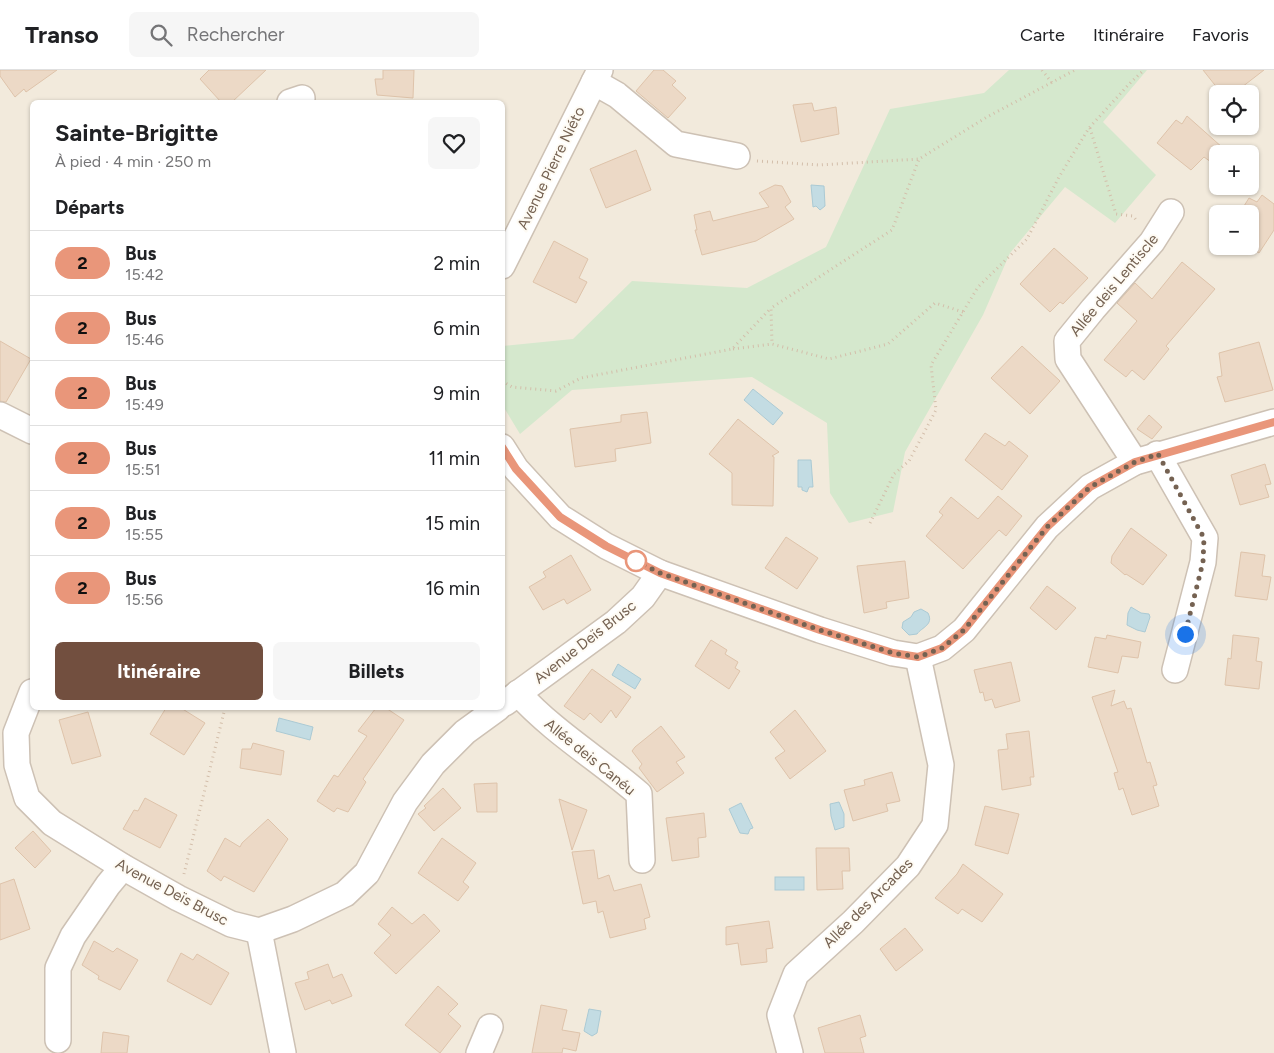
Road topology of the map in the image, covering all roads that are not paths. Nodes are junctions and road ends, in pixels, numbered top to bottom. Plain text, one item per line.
1 (597, 76) edge
2 (737, 156) dead end
3 (1171, 212) dead end
4 (505, 260) edge
5 (0, 414) edge
6 (1274, 422) edge
7 (30, 430) edge
8 (505, 452) edge
9 (1146, 458) junction
10 (660, 573) junction
11 (918, 657) junction
12 (1175, 670) dead end
13 (30, 695) edge
14 (510, 699) edge
15 (495, 710) edge
16 (8, 730) edge
17 (642, 860) dead end
18 (124, 867) junction
19 (258, 931) junction
20 (490, 1027) dead end
21 (58, 1040) dead end
22 (283, 1053) edge
23 (479, 1053) edge
24 (790, 1053) edge

1 - 2 street
1 - 4 street, Avenue Pierre Niéto
3 - 9 street, Allée deis Lentiscle
5 - 7 street
6 - 9 street
8 - 10 street
9 - 11 street
9 - 12 street, Allée deis Lentiscle
10 - 11 street
10 - 14 street, Avenue Deïs Brusc
11 - 24 street, Allée des Arcades
13 - 16 street, Avenue Deïs Brusc
14 - 17 street, Allée deis Canéu
15 - 19 street
16 - 18 street, Avenue Deïs Brusc
18 - 19 street, Avenue Deïs Brusc
18 - 21 street
19 - 22 street
20 - 23 street

